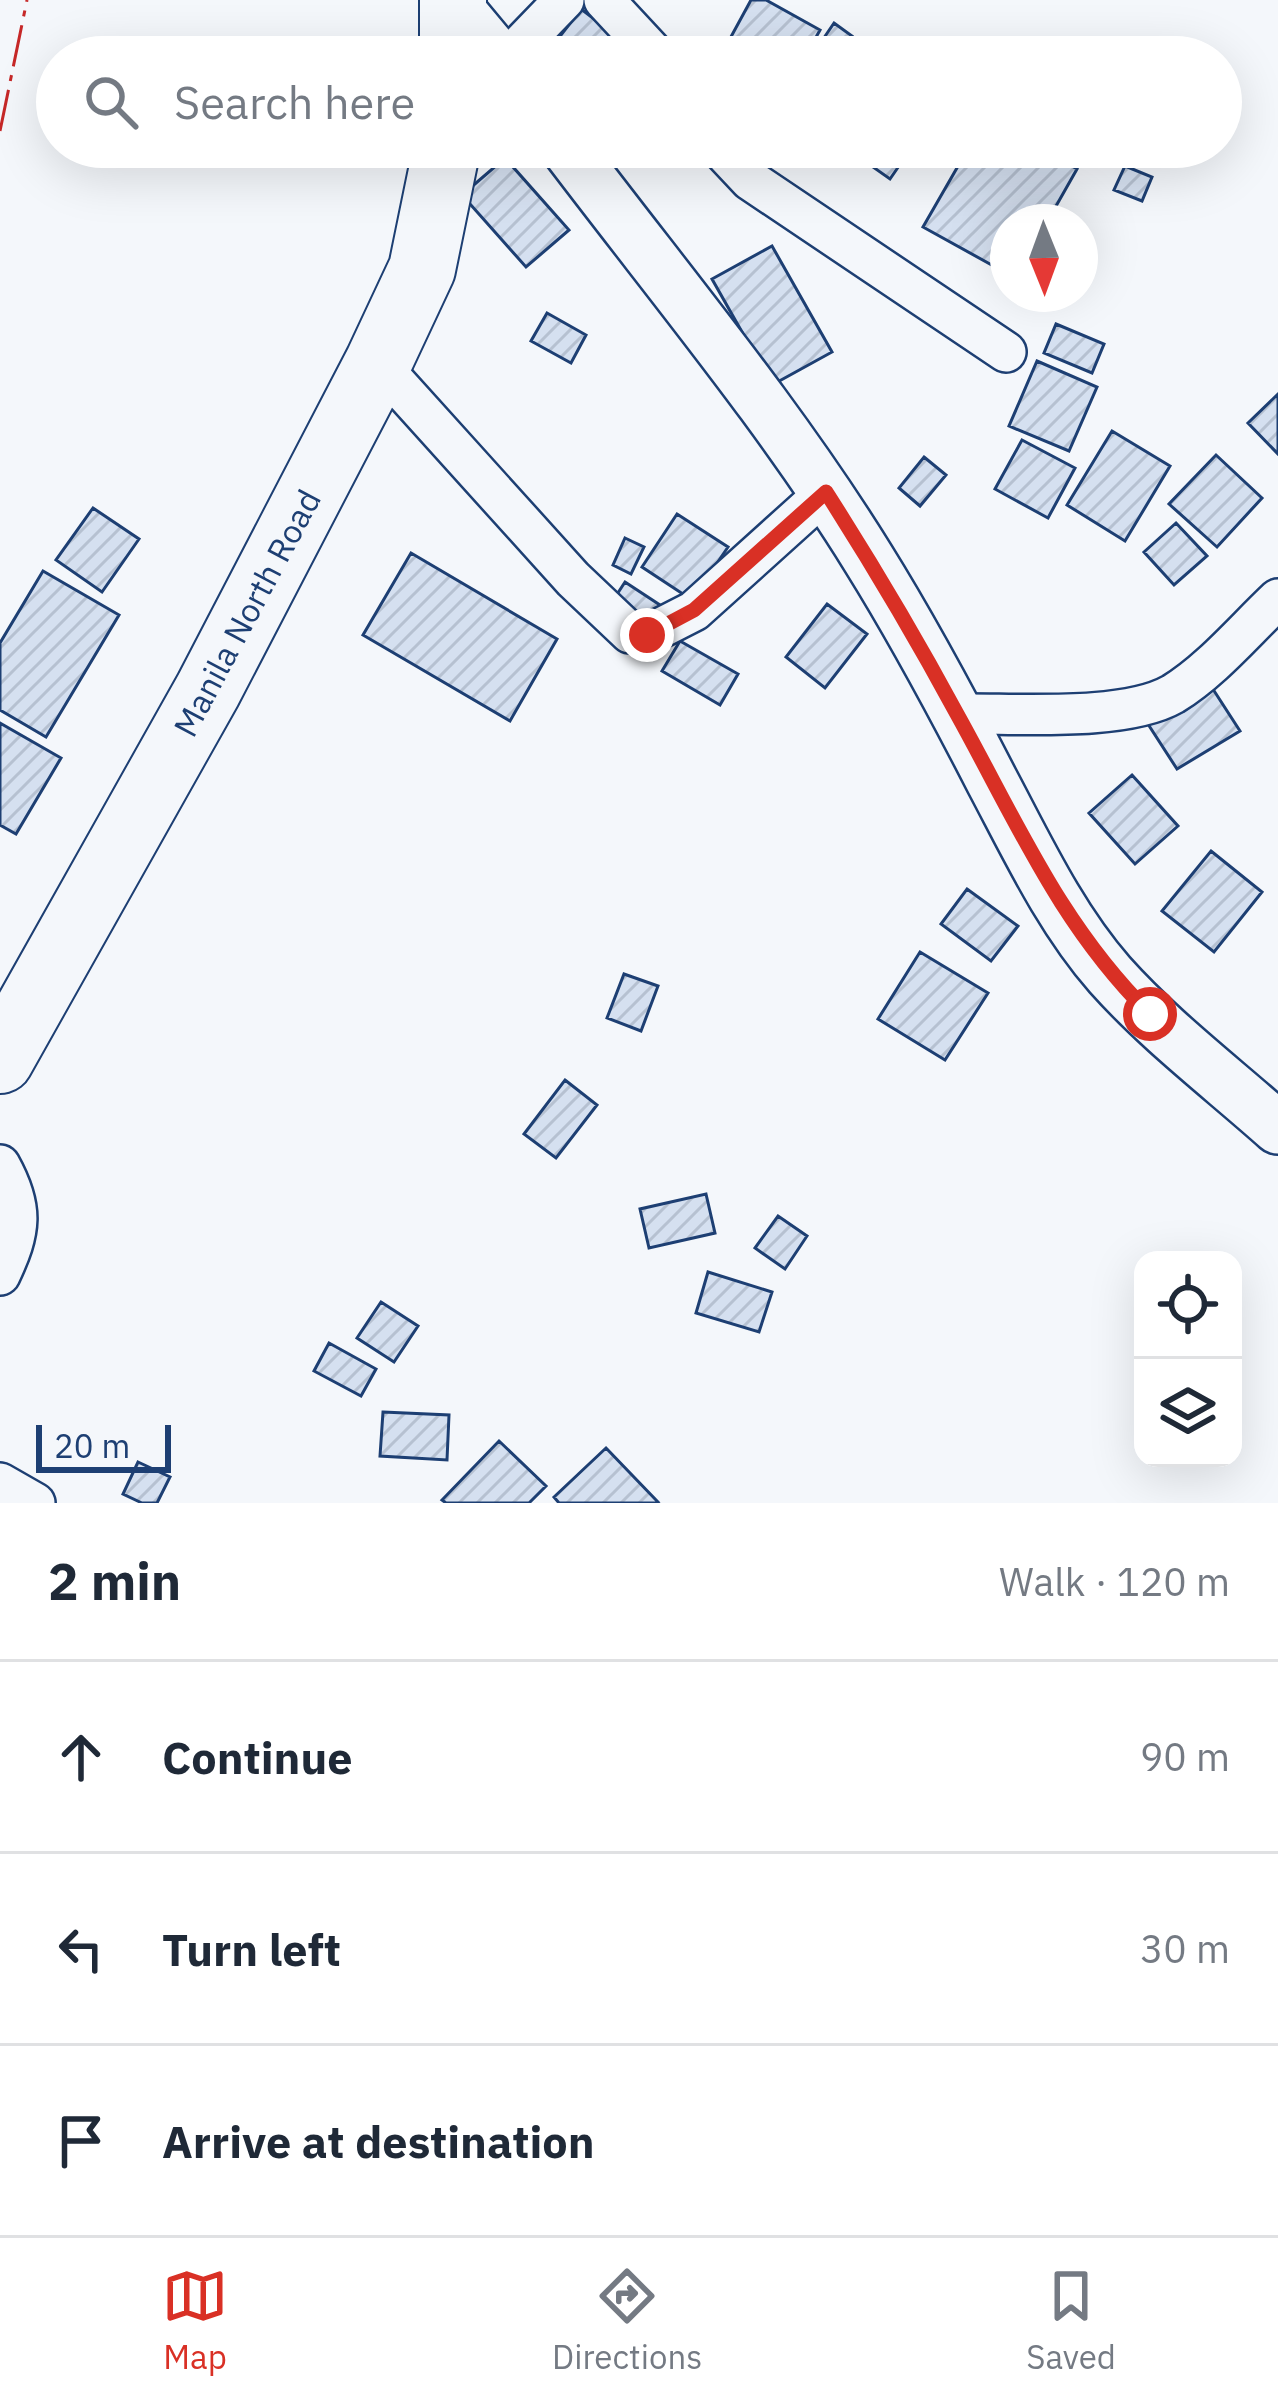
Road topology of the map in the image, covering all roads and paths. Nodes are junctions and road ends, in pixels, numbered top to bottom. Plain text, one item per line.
1 (564, 0) edge
2 (604, 0) edge
3 (529, 36) edge
4 (637, 36) edge
5 (443, 168) edge
6 (582, 168) edge
7 (738, 168) edge
8 (1006, 352) dead end
9 (378, 363) junction
10 (826, 492) junction
11 (1278, 599) edge
12 (958, 715) junction
13 (0, 1060) edge
14 (1278, 1128) edge
15 (0, 1165) edge
16 (0, 1275) edge
17 (0, 1483) edge
18 (35, 1503) edge

1 - 3 street
2 - 4 street
5 - 9 highway, Manila North Road
6 - 10 street
7 - 8 street
9 - 10 street
9 - 13 highway, Manila North Road
10 - 12 street
11 - 12 street
12 - 14 street
15 - 16 street
17 - 18 street

